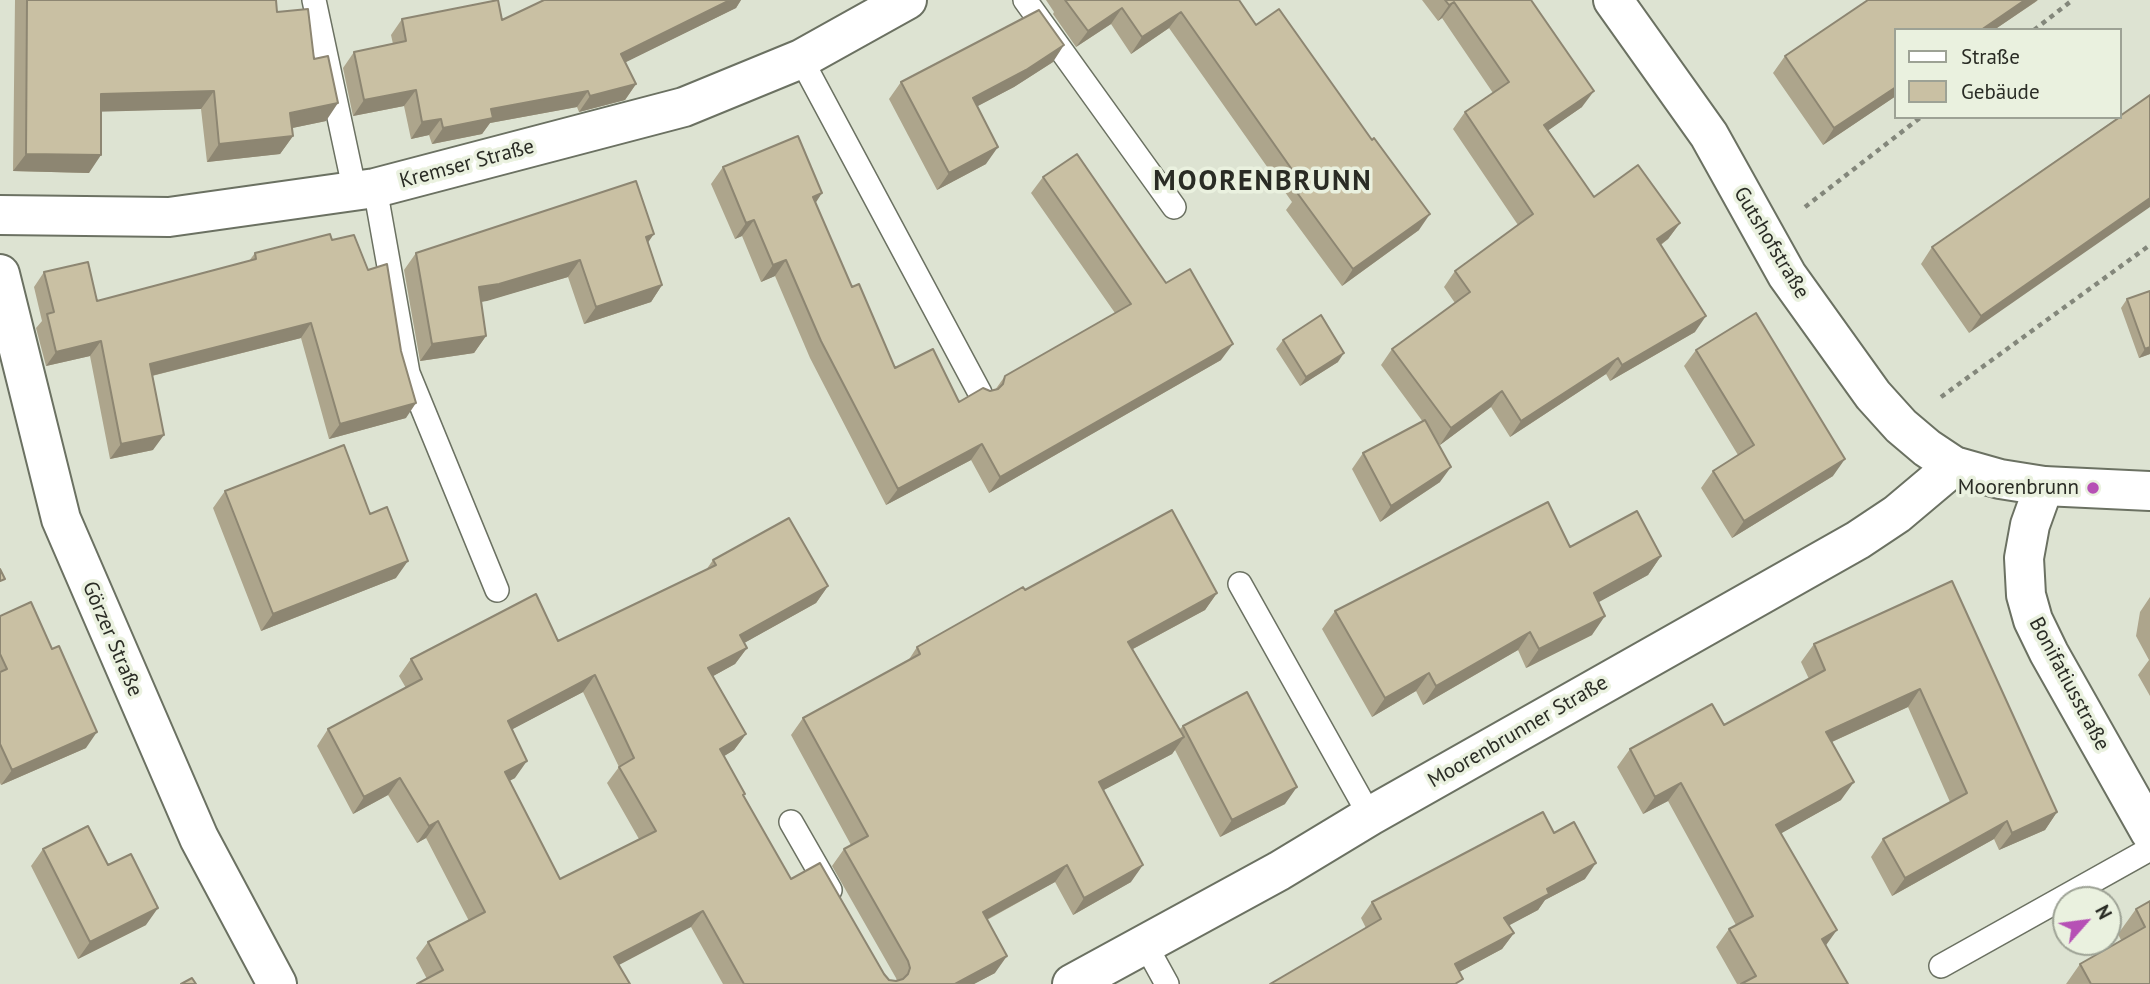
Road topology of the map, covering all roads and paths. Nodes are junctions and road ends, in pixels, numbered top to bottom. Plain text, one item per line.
1 (314, 0) edge
2 (907, 0) edge
3 (1025, 0) edge
4 (1613, 0) edge
5 (2070, 1) edge
6 (2036, 28) edge
7 (801, 59) junction
8 (1918, 119) edge
9 (365, 190) junction
10 (1174, 207) dead end
11 (0, 215) edge
12 (1765, 237) junction
13 (2150, 245) edge
14 (0, 274) edge
15 (980, 393) edge
16 (1900, 426) junction
17 (1954, 466) junction
18 (2044, 486) junction
19 (2150, 491) edge
20 (1240, 584) dead end
21 (497, 590) dead end
22 (1370, 816) junction
23 (791, 822) dead end
24 (2150, 832) edge
25 (2150, 849) edge
26 (837, 903) edge
27 (1145, 944) junction
28 (1941, 966) dead end
29 (277, 984) edge
30 (1072, 984) edge
31 (1167, 984) edge

1 - 9 lane
2 - 7 street, Kremser Straße
3 - 10 lane
4 - 12 street, Gutshofstraße
5 - 6 path
7 - 9 street, Kremser Straße
7 - 15 lane
8 - 12 path
9 - 11 street, Kremser Straße
9 - 21 lane
12 - 16 street, Gutshofstraße
13 - 16 path
14 - 29 street, Görzer Straße
16 - 17 street, Gutshofstraße
17 - 18 street, Gutshofstraße
17 - 22 street, Moorenbrunner Straße
18 - 19 street, Gutshofstraße
18 - 24 street, Bonifatiusstraße
20 - 22 lane
22 - 27 street, Moorenbrunner Straße
23 - 26 lane
25 - 28 lane
27 - 30 street, Moorenbrunner Straße
27 - 31 lane

